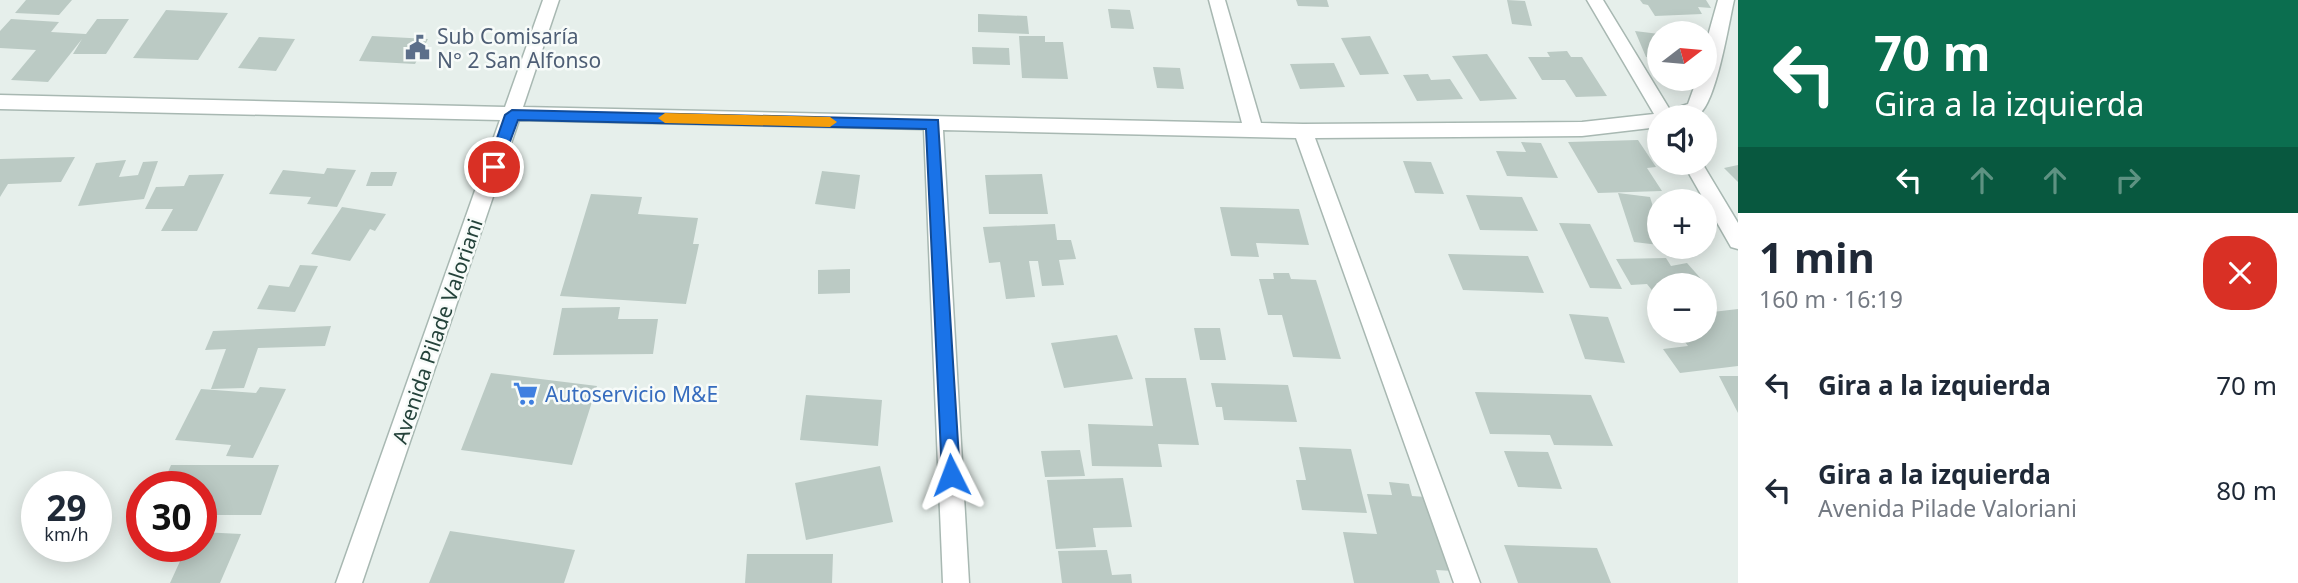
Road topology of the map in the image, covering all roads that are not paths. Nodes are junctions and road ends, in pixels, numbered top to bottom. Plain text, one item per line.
1 (551, 0) edge
2 (1217, 0) edge
3 (1595, 0) edge
4 (1726, 0) edge
5 (0, 102) edge
6 (1658, 105) edge
7 (1696, 105) edge
8 (512, 115) junction
9 (1647, 121) edge
10 (933, 124) junction
11 (1253, 129) junction
12 (1303, 131) junction
13 (1699, 175) edge
14 (1738, 241) edge
15 (349, 583) edge
16 (956, 583) edge
17 (1467, 583) edge

1 - 8 street, Avenida Pilade Valoriani
2 - 11 street
3 - 6 street
4 - 7 street
5 - 8 street
8 - 10 street
8 - 15 street, Avenida Pilade Valoriani
9 - 12 street
10 - 11 street
10 - 16 street
11 - 12 street
12 - 17 street
13 - 14 street

